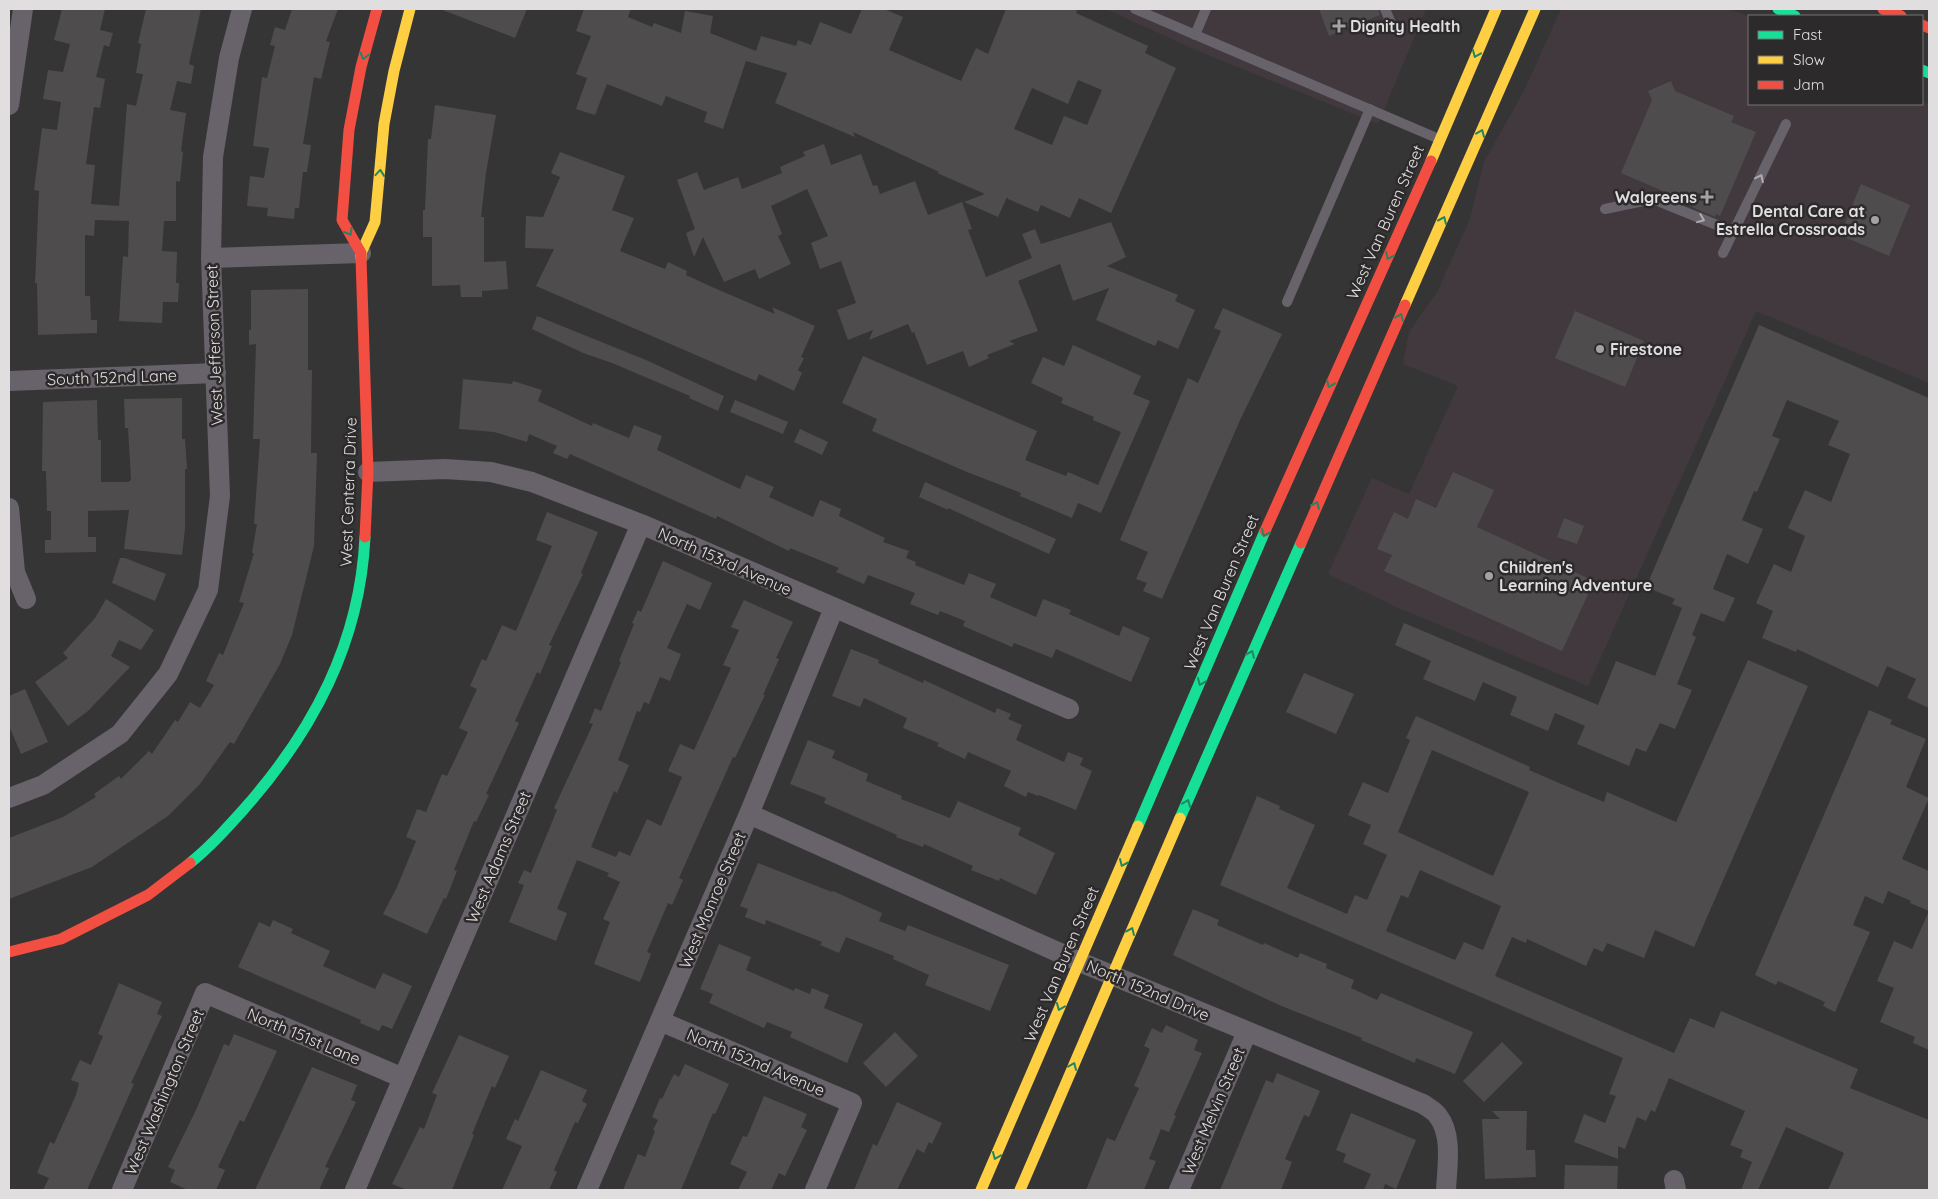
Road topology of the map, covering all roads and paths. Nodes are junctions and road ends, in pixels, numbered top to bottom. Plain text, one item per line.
1 (23, 9) edge
2 (242, 9) edge
3 (377, 9) edge
4 (410, 9) edge
5 (1135, 9) edge
6 (1206, 9) edge
7 (1385, 9) edge
8 (1496, 9) edge
9 (1535, 9) edge
10 (1778, 9) edge
11 (1883, 9) edge
12 (1793, 15) edge
13 (1898, 15) edge
14 (1391, 23) dead end
15 (371, 29) junction
16 (395, 35) junction
17 (1195, 36) junction
18 (9, 105) edge
19 (1370, 110) junction
20 (1786, 124) dead end
21 (1440, 139) junction
22 (1605, 209) dead end
23 (1734, 232) junction
24 (361, 253) junction
25 (1724, 253) dead end
26 (211, 258) junction
27 (1287, 302) dead end
28 (216, 373) junction
29 (9, 381) edge
30 (368, 472) junction
31 (9, 508) edge
32 (641, 524) junction
33 (26, 599) dead end
34 (834, 608) junction
35 (1070, 709) dead end
36 (9, 798) edge
37 (749, 814) junction
38 (9, 952) edge
39 (1080, 962) junction
40 (1111, 975) junction
41 (206, 993) joint
42 (660, 1022) junction
43 (1247, 1032) junction
44 (403, 1078) junction
45 (122, 1190) edge
46 (355, 1190) edge
47 (587, 1190) edge
48 (815, 1190) edge
49 (981, 1190) edge
50 (1020, 1190) edge
51 (1179, 1190) edge
52 (1446, 1190) edge

1 - 18 street
2 - 26 street, West Jefferson Street
3 - 15 main road, West Centerra Drive
4 - 16 main road, West Centerra Drive
5 - 17 lane
6 - 17 lane
7 - 14 lane
8 -> 21 main road, West Van Buren Street
40 -> 9 main road
10 - 12 main road
11 - 13 main road
15 - 16 main road
15 -> 24 main road, West Centerra Drive
24 -> 16 main road, West Centerra Drive
17 - 19 lane
19 - 21 lane
19 - 27 lane
23 -> 20 lane
21 -> 39 main road, West Van Buren Street
22 -> 23 lane
23 - 25 lane
24 - 26 street
24 - 30 main road, West Centerra Drive
26 - 28 street, West Jefferson Street
28 - 29 street, South 152nd Lane
28 - 36 street, West Jefferson Street
30 - 32 street, North 153rd Avenue
30 - 38 main road, West Centerra Drive
31 - 33 street
32 - 34 street, North 153rd Avenue
32 - 44 street, West Adams Street
34 - 35 street, North 153rd Avenue
34 - 37 street, West Monroe Street
37 - 39 street, North 152nd Drive
37 - 42 street, West Monroe Street
39 - 40 street, North 152nd Drive
39 -> 49 main road, West Van Buren Street
40 - 43 street, North 152nd Drive
50 -> 40 main road
41 - 44 street, North 151st Lane
41 - 45 street, West Washington Street
42 - 47 street, West Monroe Street
42 - 48 street, North 152nd Avenue
43 - 51 street, West Melvin Street
43 - 52 street, North 152nd Drive
44 - 46 street, West Adams Street

